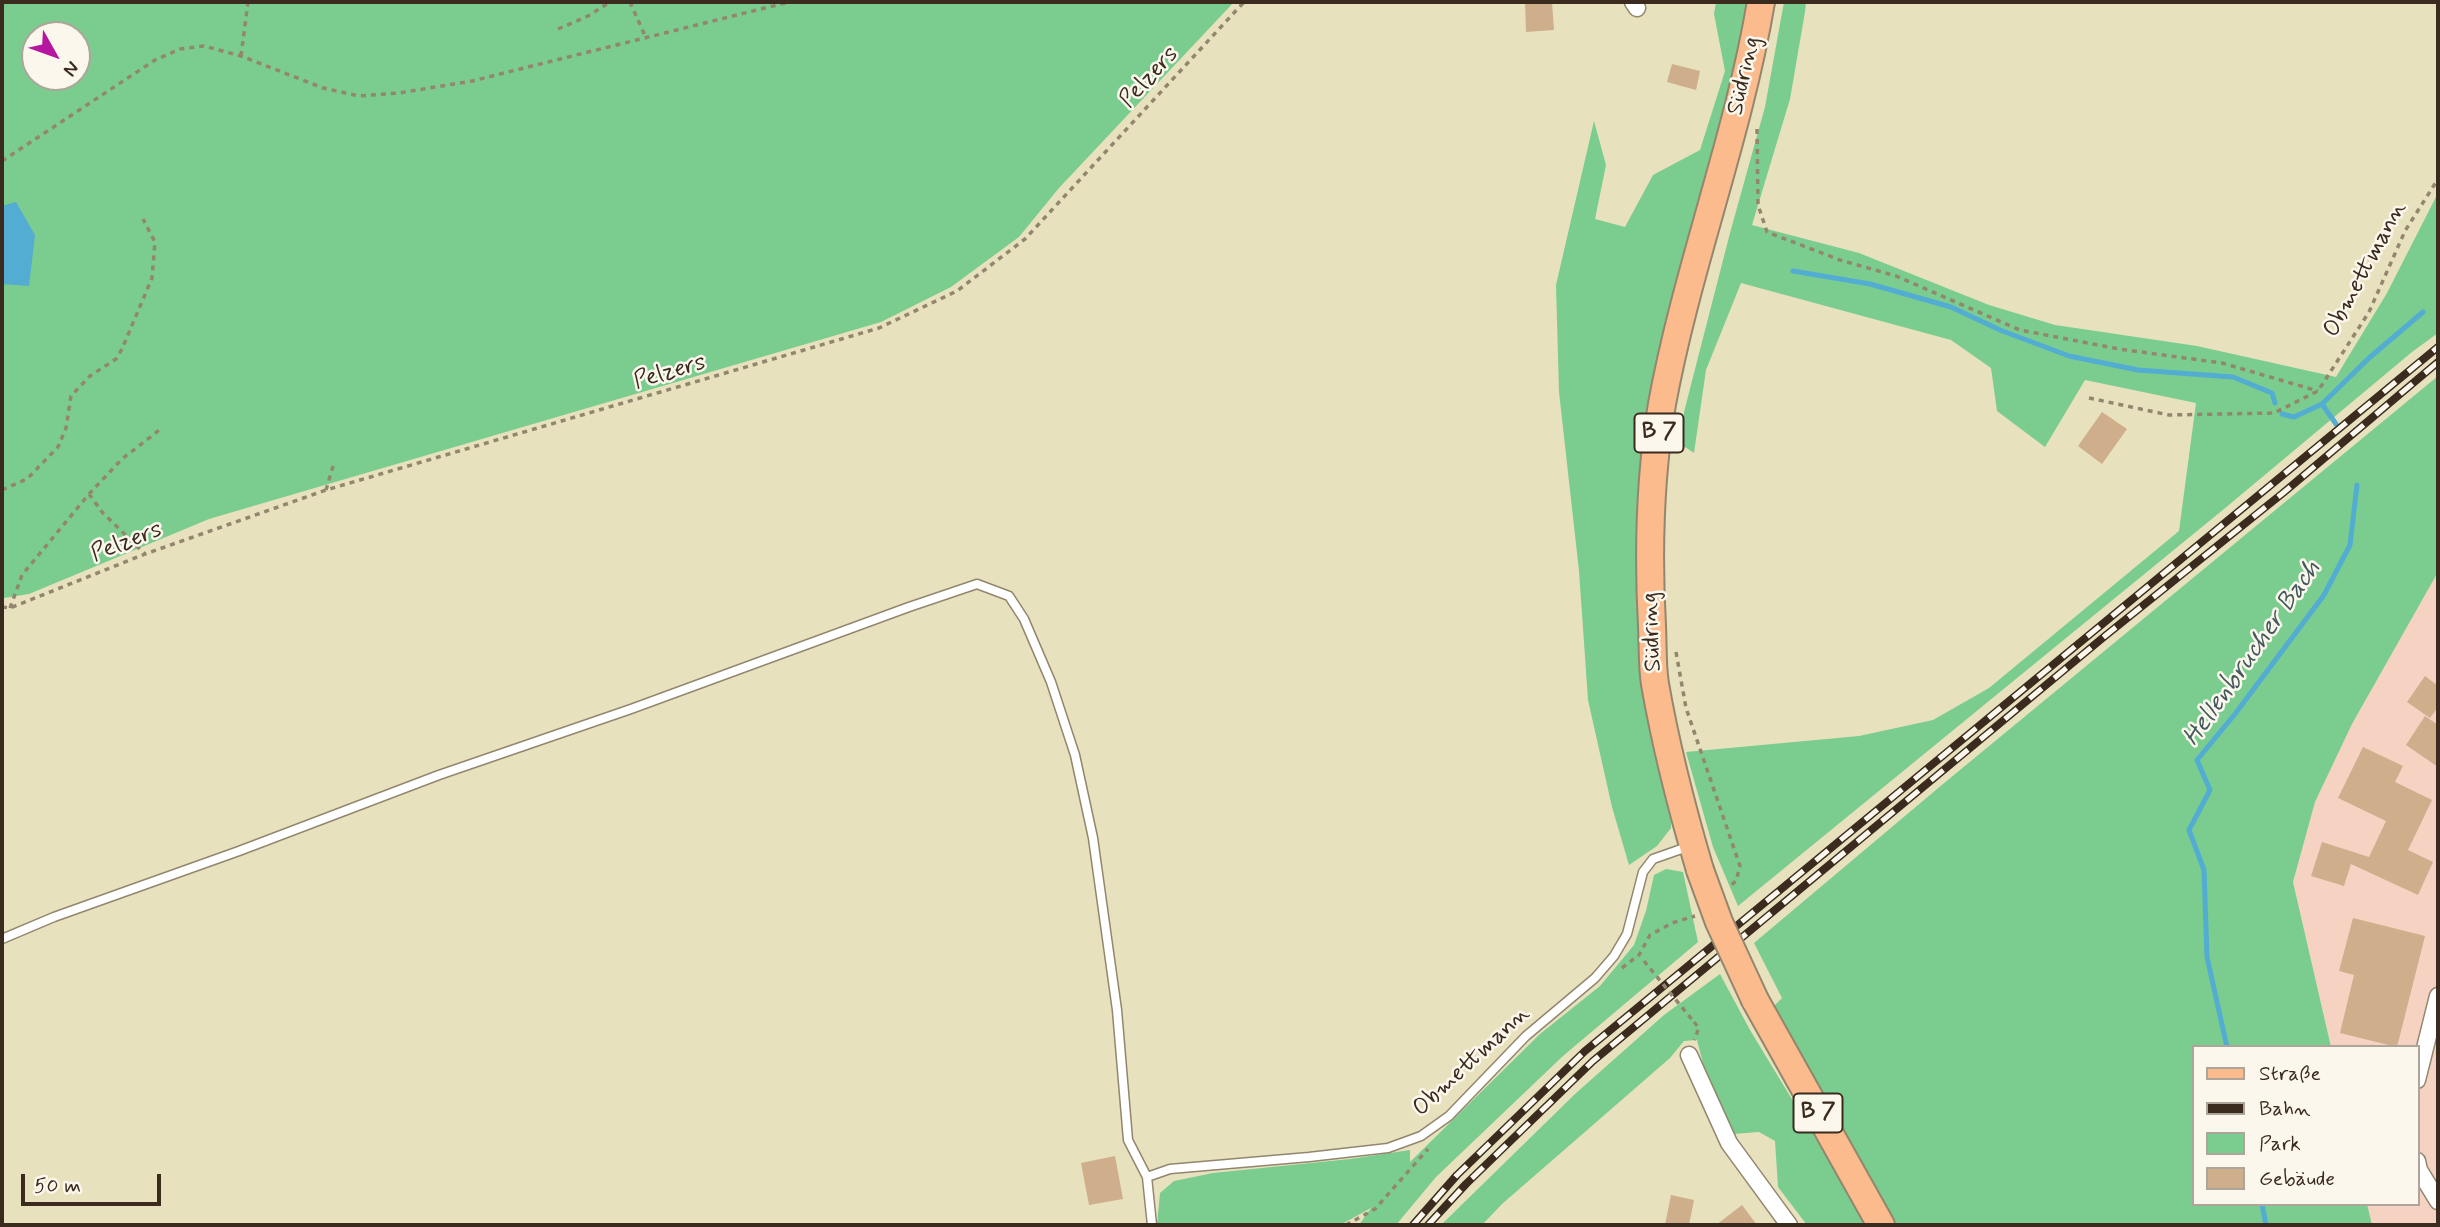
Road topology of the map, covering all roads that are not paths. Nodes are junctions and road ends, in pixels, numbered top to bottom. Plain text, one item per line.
1 (1761, 2) edge
2 (1693, 845) junction
3 (2, 939) edge
4 (2438, 996) edge
5 (1689, 1055) dead end
6 (2419, 1072) edge
7 (2419, 1170) edge
8 (1147, 1177) junction
9 (2438, 1201) edge
10 (1152, 1225) edge
11 (1789, 1225) edge
12 (1881, 1225) edge

1 - 2 main road, Südring / B 7
2 - 8 lane, Obmettmann
2 - 12 main road, Südring / B 7, bridge
3 - 8 lane
4 - 6 street
5 - 11 street
7 - 9 street
8 - 10 lane

